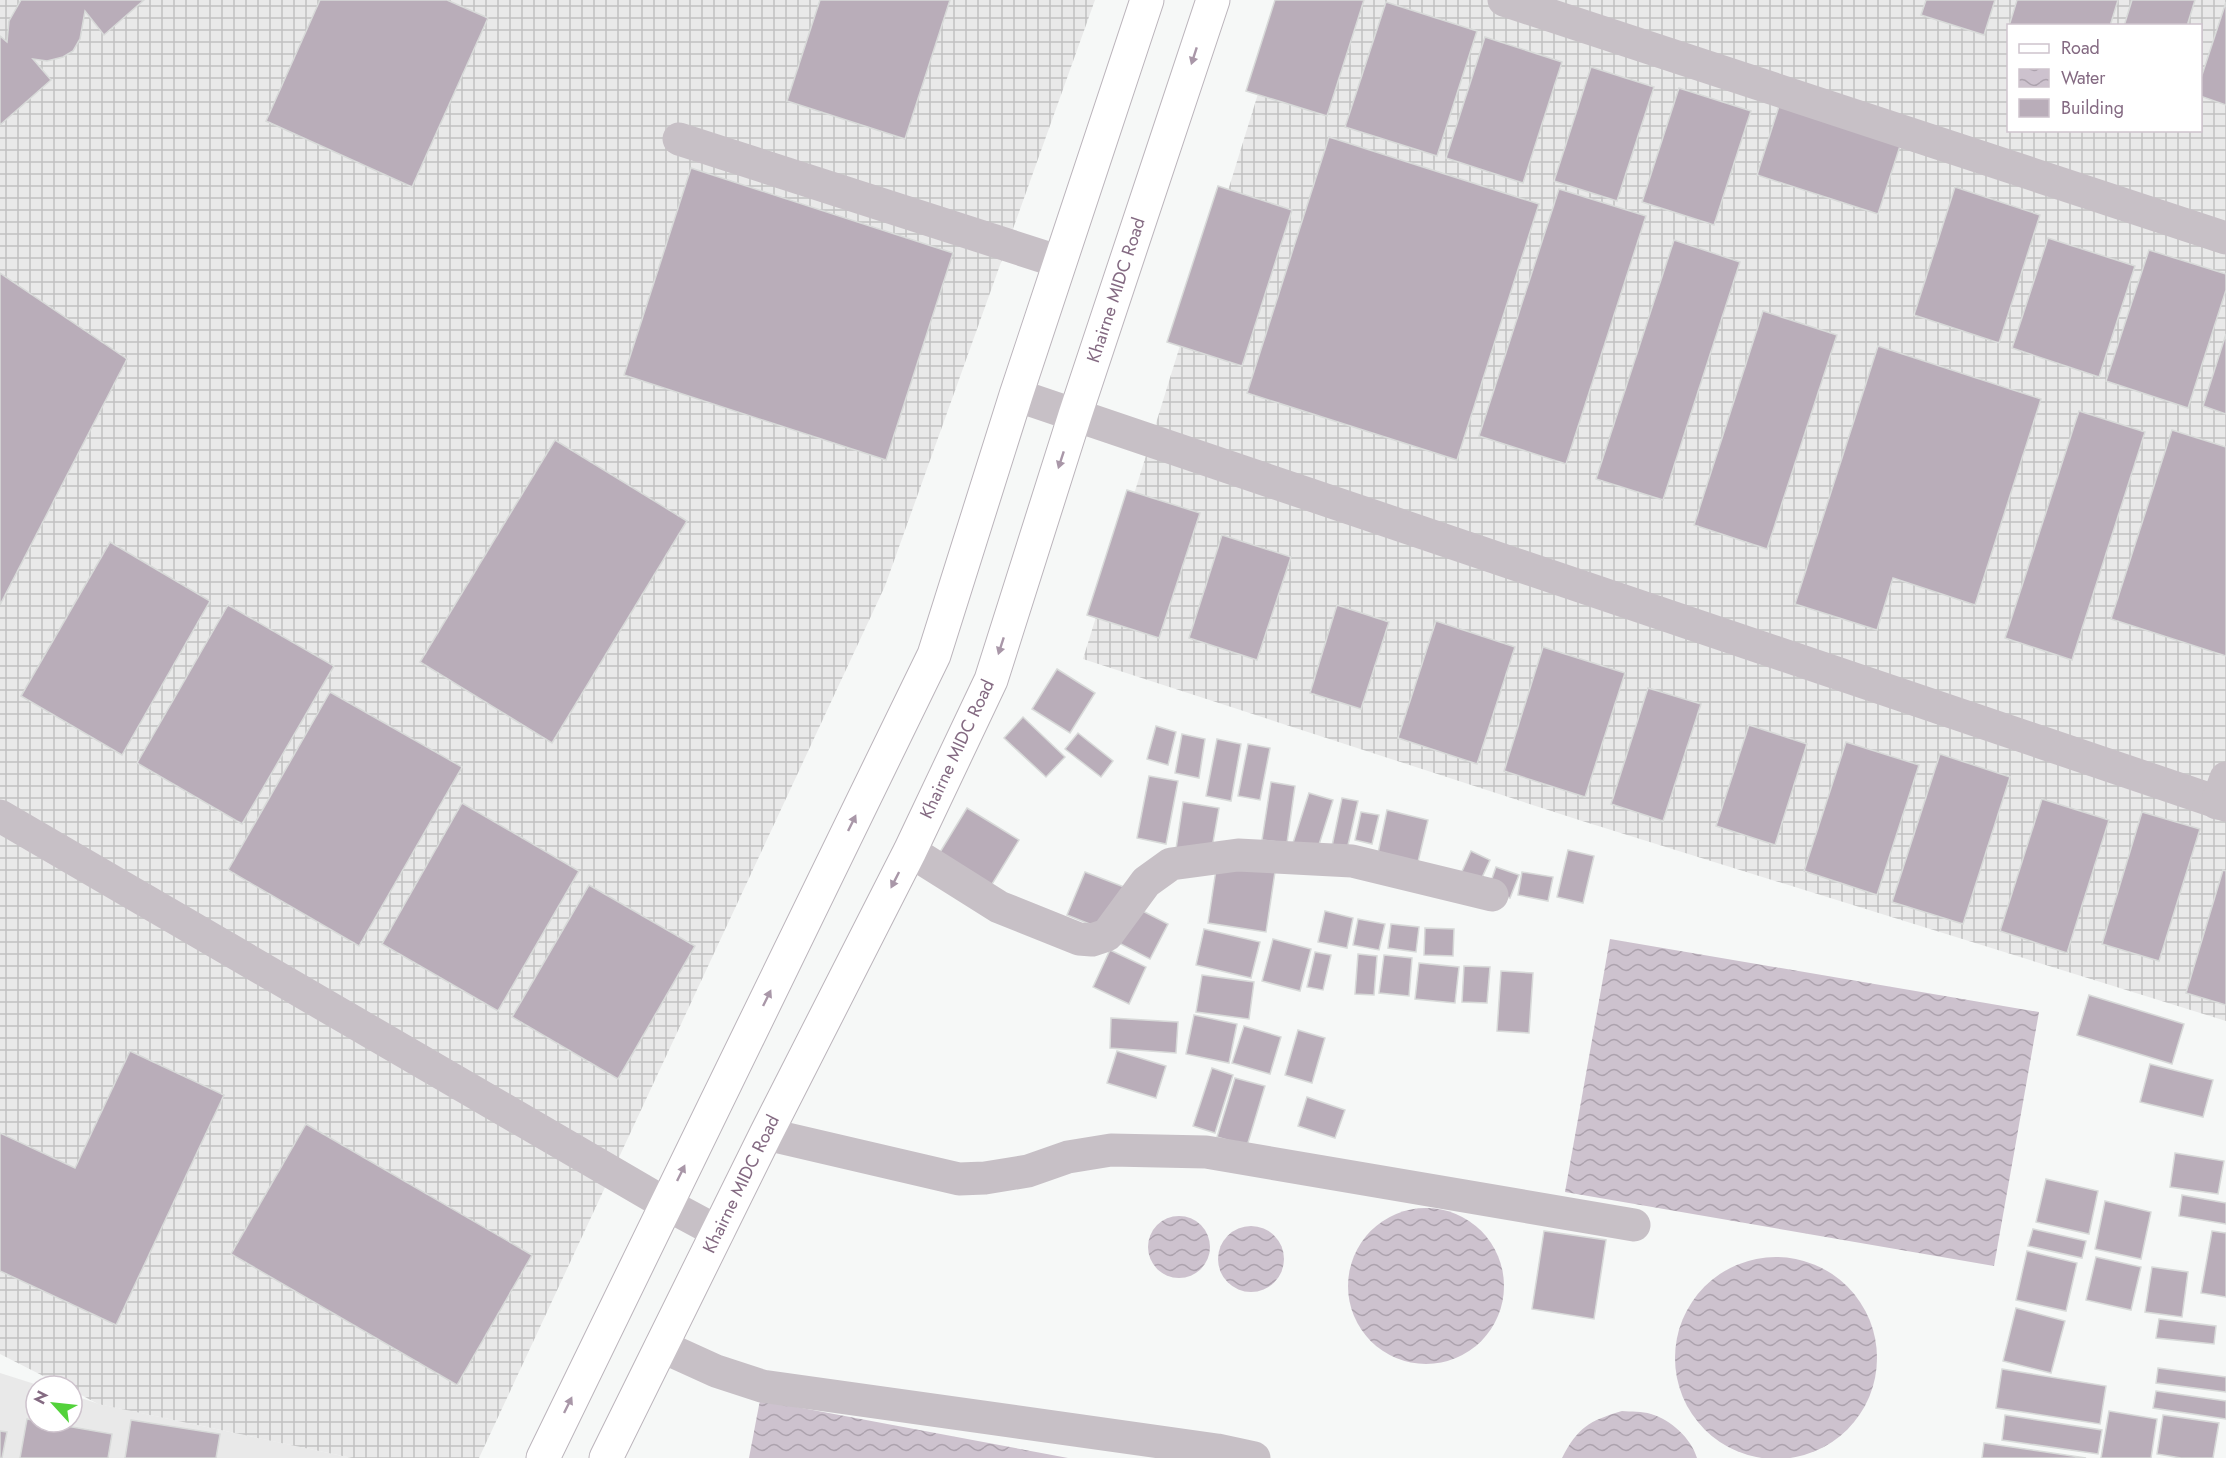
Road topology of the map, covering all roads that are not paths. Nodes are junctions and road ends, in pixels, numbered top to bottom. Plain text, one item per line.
1 (1147, 0) edge
2 (1212, 0) edge
3 (1504, 0) edge
4 (679, 139) dead end
5 (2226, 238) edge
6 (1060, 262) junction
7 (1016, 395) junction
8 (1075, 415) junction
9 (2223, 795) edge
10 (0, 816) edge
11 (910, 851) junction
12 (1492, 895) dead end
13 (766, 1134) junction
14 (666, 1204) junction
15 (1634, 1225) dead end
16 (717, 1232) junction
17 (661, 1346) junction
18 (543, 1458) edge
19 (606, 1458) edge
20 (1254, 1458) edge

1 - 6 main road
2 -> 8 main road, Khairne MIDC Road
3 - 5 street
4 - 6 street
6 - 7 main road
7 - 8 street
14 -> 7 main road
8 - 9 street
8 -> 11 main road, Khairne MIDC Road
10 - 14 street
11 - 12 street
11 -> 13 main road, Khairne MIDC Road
13 - 15 street
13 - 16 main road, Khairne MIDC Road
14 - 16 street
18 -> 14 main road
16 - 17 main road, Khairne MIDC Road
17 - 19 main road, Khairne MIDC Road
17 - 20 street

